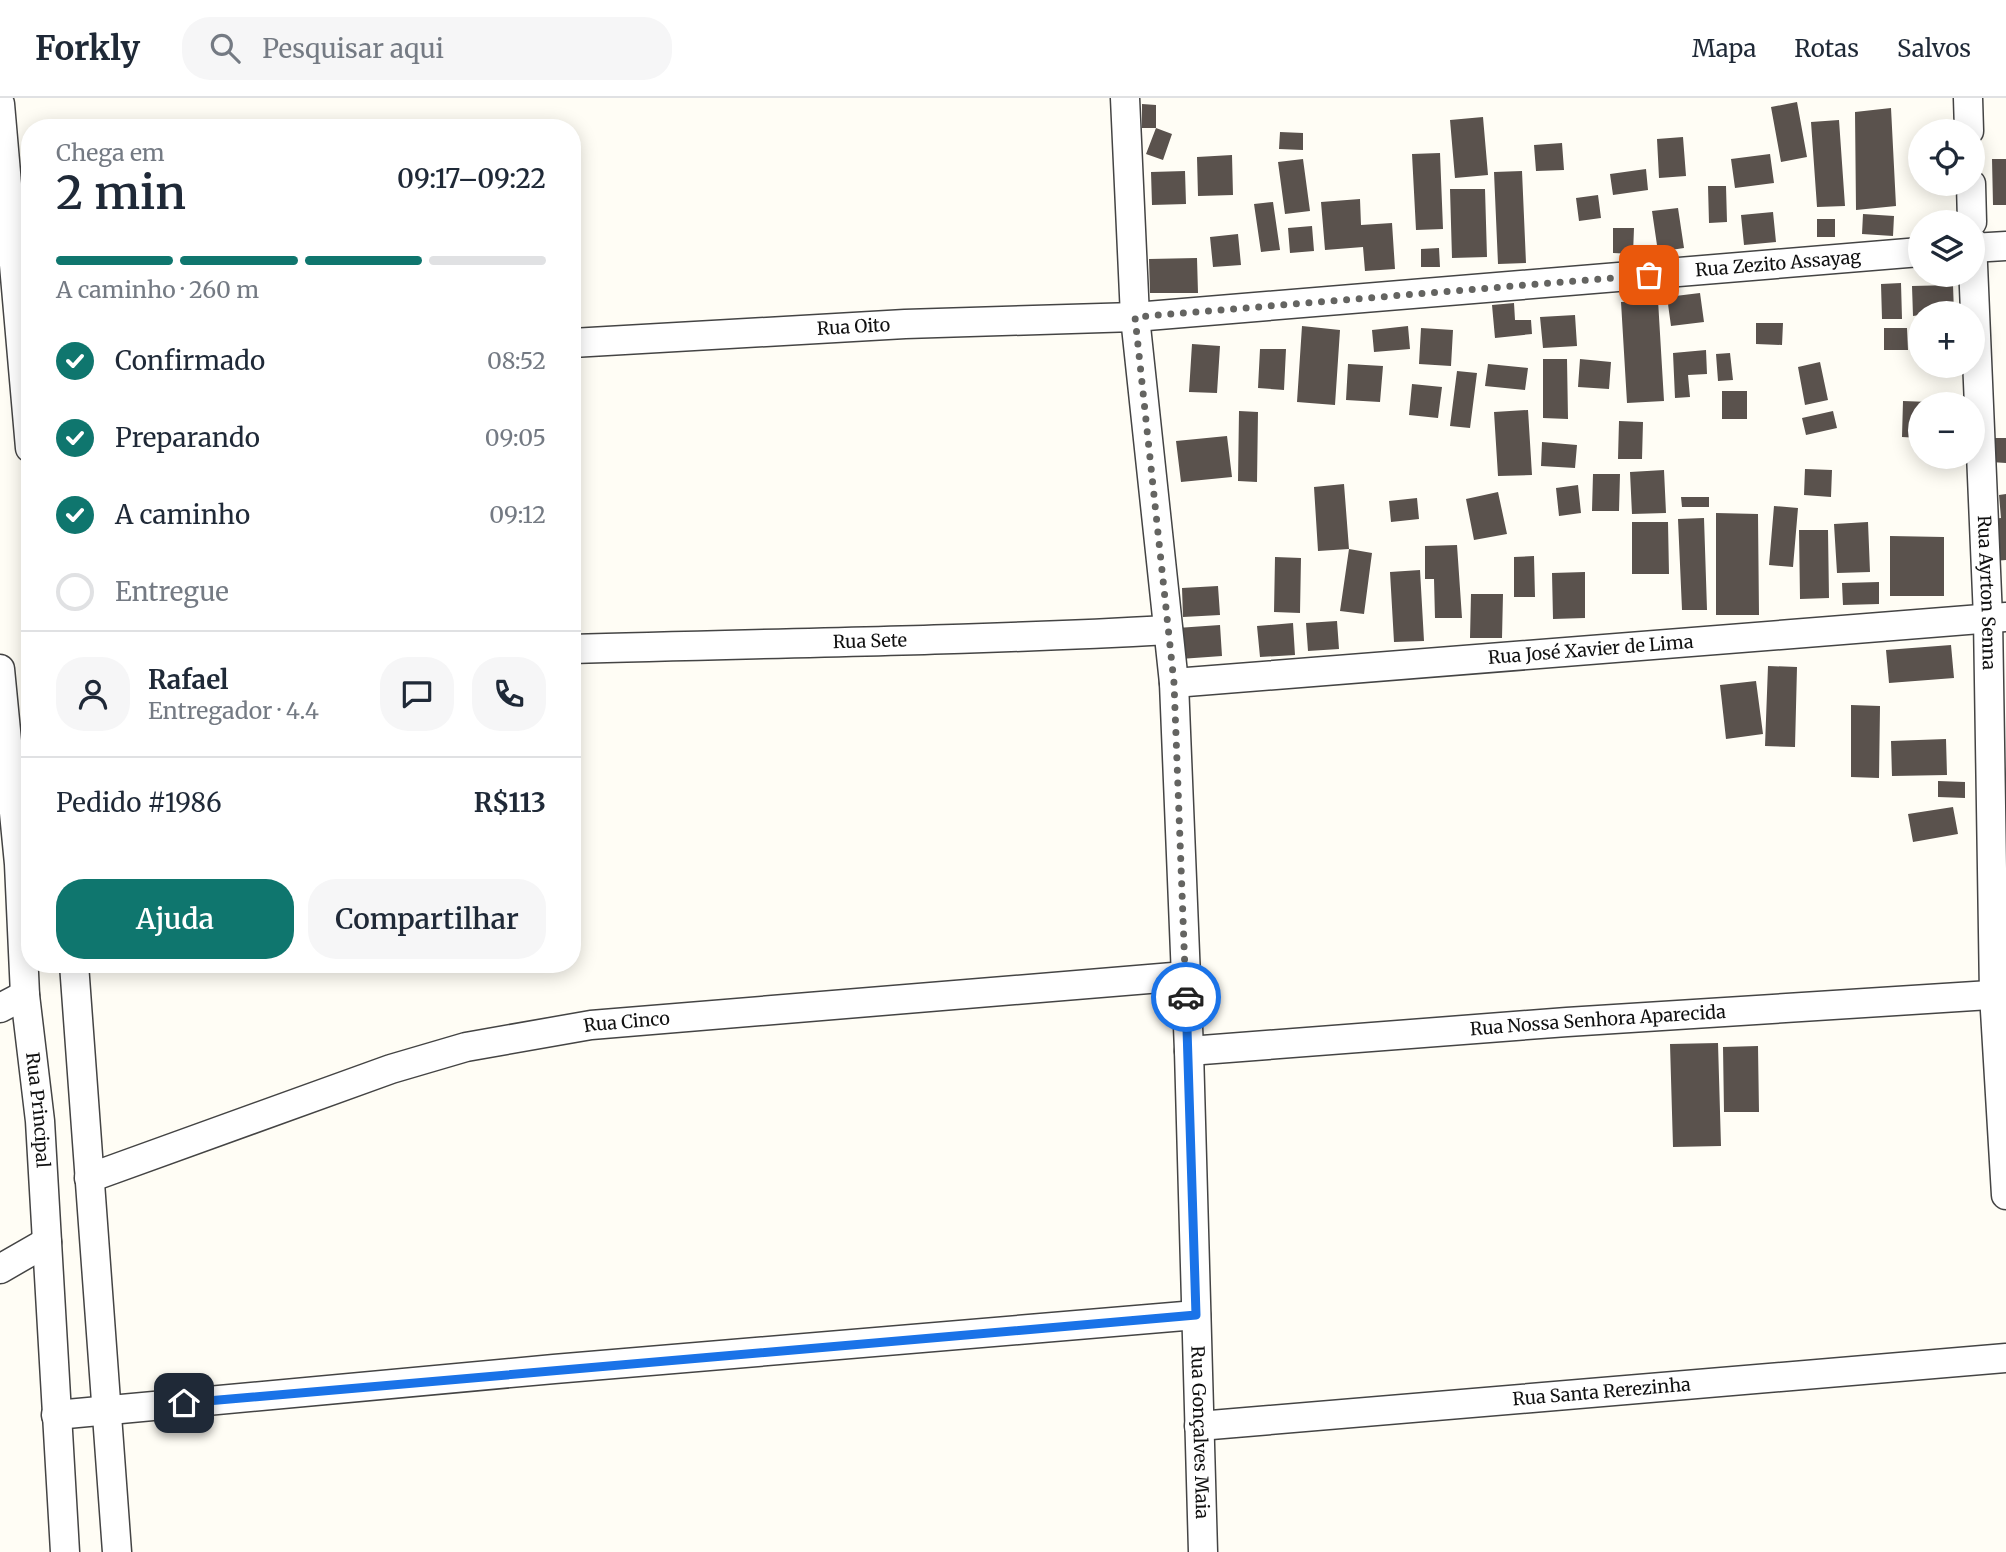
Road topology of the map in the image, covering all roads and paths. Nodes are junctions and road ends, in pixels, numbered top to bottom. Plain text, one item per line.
1 (1125, 98) edge
2 (1968, 98) edge
3 (0, 104) edge
4 (1969, 119) edge
5 (2006, 246) edge
6 (1985, 247) edge
7 (1908, 254) edge
8 (1975, 287) edge
9 (1135, 317) junction
10 (581, 342) edge
11 (18, 389) edge
12 (1997, 618) edge
13 (1168, 629) junction
14 (581, 649) edge
15 (0, 669) edge
16 (1174, 683) junction
17 (12, 708) edge
18 (21, 908) edge
19 (24, 973) edge
20 (75, 973) edge
21 (1185, 976) junction
22 (2000, 994) edge
23 (25, 995) junction
24 (0, 1008) edge
25 (1189, 1051) junction
26 (89, 1178) junction
27 (2006, 1195) edge
28 (47, 1242) junction
29 (0, 1269) edge
30 (1196, 1315) junction
31 (2006, 1358) edge
32 (105, 1410) junction
33 (57, 1415) junction
34 (1199, 1426) junction
35 (65, 1552) edge
36 (117, 1552) edge
37 (1203, 1552) edge

1 - 9 street, Rua Gonçalves Maia
2 - 4 street
3 - 11 street
5 - 6 street
7 - 9 street, Rua Zezito Assayag
8 - 12 street, Rua Ayrton Senna
9 - 10 street, Rua Oito
9 - 13 street, Rua Gonçalves Maia
12 - 16 street, Rua José Xavier de Lima
12 - 22 street, Rua Ayrton Senna
13 - 14 street, Rua Sete
13 - 16 street, Rua Gonçalves Maia
15 - 17 street, Rua Principal
16 - 21 street, Rua Gonçalves Maia
17 - 18 street, Rua Principal
19 - 23 street, Rua Principal
20 - 26 street
21 - 25 street, Rua Gonçalves Maia
21 - 26 street, Rua Cinco
22 - 25 street, Rua Nossa Senhora Aparecida
22 - 27 street, Rua Ayrton Senna
23 - 24 street
23 - 28 street, Rua Principal
25 - 30 street, Rua Gonçalves Maia
26 - 32 street
28 - 29 street
28 - 33 street, Rua Principal
30 - 32 street
30 - 34 street, Rua Gonçalves Maia
31 - 34 street, Rua Santa Rerezinha
32 - 33 street
32 - 36 street
33 - 35 street, Rua Principal
34 - 37 street, Rua Gonçalves Maia

